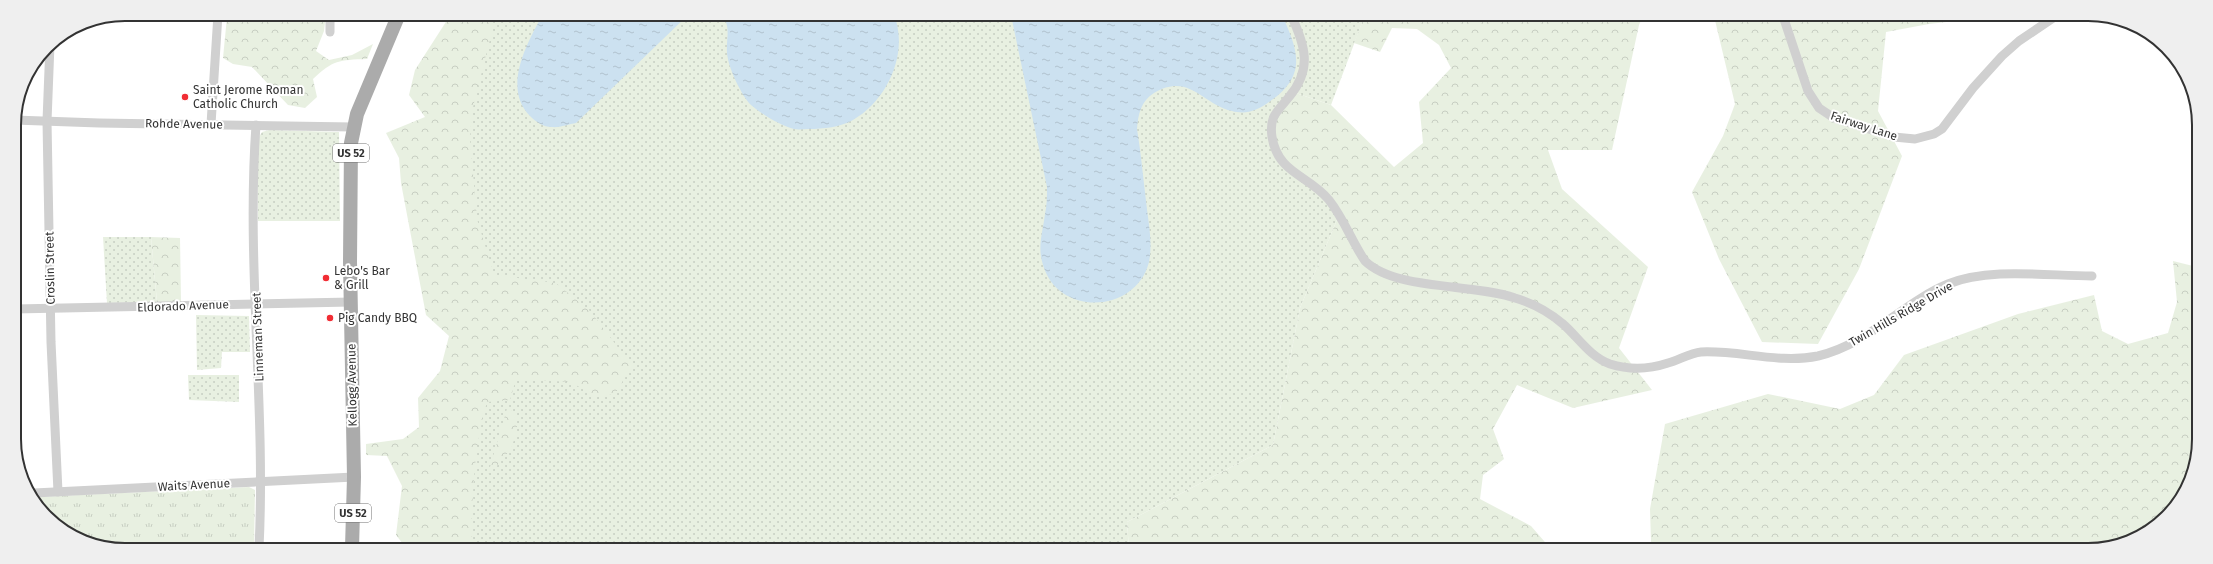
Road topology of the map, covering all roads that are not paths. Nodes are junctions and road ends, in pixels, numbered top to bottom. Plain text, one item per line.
1 (218, 21) edge
2 (330, 21) edge
3 (396, 21) edge
4 (1294, 21) edge
5 (1785, 21) edge
6 (2049, 21) edge
7 (330, 32) dead end
8 (50, 54) edge
9 (21, 120) edge
10 (47, 121) junction
11 (211, 124) junction
12 (256, 125) junction
13 (353, 127) junction
14 (2092, 276) dead end
15 (351, 302) junction
16 (257, 304) junction
17 (21, 309) edge
18 (51, 309) junction
19 (354, 477) junction
20 (262, 481) junction
21 (58, 492) junction
22 (36, 493) edge
23 (259, 543) edge
24 (352, 543) edge

1 - 11 street
2 - 7 street
3 - 13 main road, Kellogg Avenue / US 52
4 - 14 street, Twin Hills Ridge Drive
5 - 6 street, Fairway Lane
8 - 10 street, Croslin Street
9 - 10 street, Rohde Avenue
10 - 11 street, Rohde Avenue
10 - 18 street, Croslin Street
11 - 12 street, Rohde Avenue
12 - 13 street, Rohde Avenue
12 - 16 street, Linneman Street
13 - 15 main road, Kellogg Avenue / US 52
15 - 16 street, Eldorado Avenue
15 - 19 main road, Kellogg Avenue / US 52
16 - 18 street, Eldorado Avenue
16 - 20 street, Linneman Street
17 - 18 street, Eldorado Avenue
18 - 21 street, Croslin Street
19 - 20 street, Waits Avenue
19 - 24 main road, Kellogg Avenue / US 52
20 - 21 street, Waits Avenue
20 - 23 street, Linneman Street
21 - 22 street, Waits Avenue

